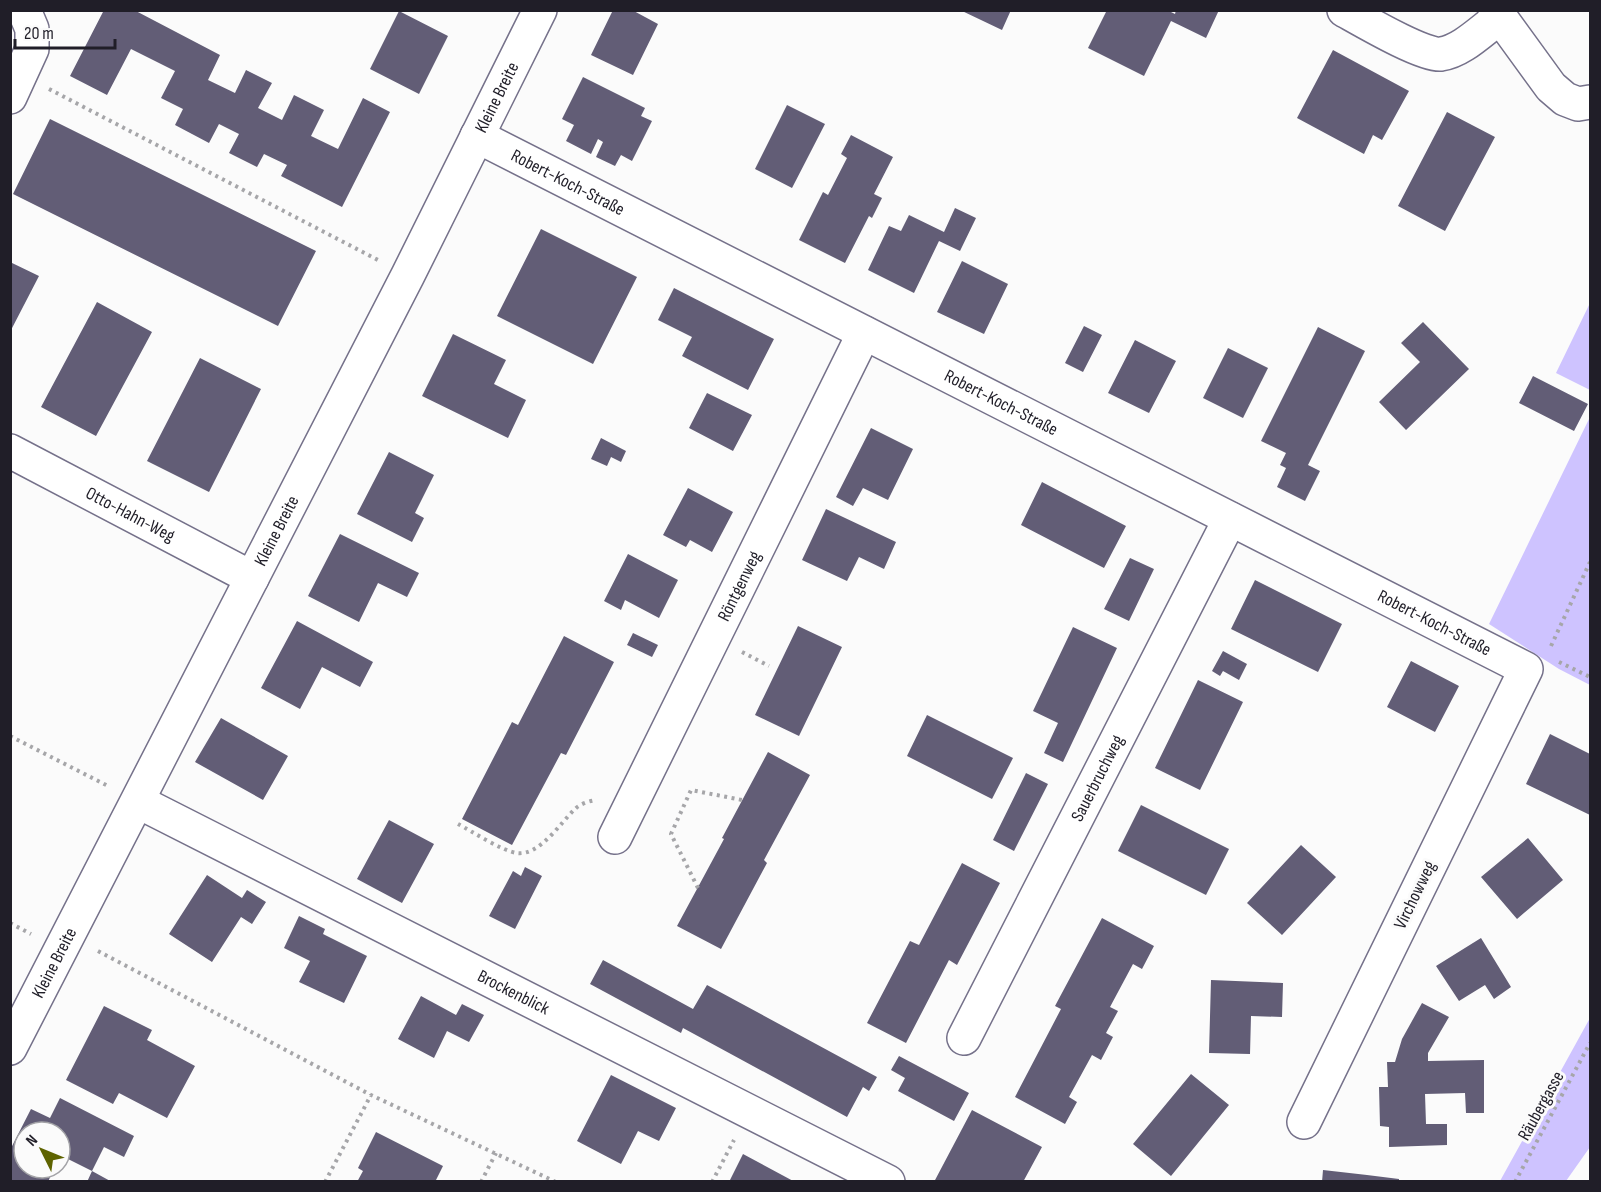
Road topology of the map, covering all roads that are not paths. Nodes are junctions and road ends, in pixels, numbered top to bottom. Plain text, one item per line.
1 (24, 10) edge
2 (540, 10) edge
3 (1344, 10) edge
4 (1497, 14) edge
5 (16, 86) edge
6 (1584, 103) edge
7 (477, 136) junction
8 (864, 333) junction
9 (10, 451) edge
10 (1230, 519) junction
11 (252, 578) junction
12 (1526, 669) joint
13 (139, 802) junction
14 (615, 837) dead end
15 (964, 1038) dead end
16 (10, 1048) edge
17 (1304, 1122) dead end
18 (888, 1182) edge

1 - 5 street
2 - 7 street, Kleine Breite
3 - 4 street
4 - 6 street
7 - 8 street, Robert-Koch-Straße
7 - 11 street, Kleine Breite
8 - 10 street, Robert-Koch-Straße
8 - 14 street, Röntgenweg
9 - 11 street, Otto-Hahn-Weg
10 - 12 street, Robert-Koch-Straße
10 - 15 street, Sauerbruchweg
11 - 13 street, Kleine Breite
12 - 17 street, Virchowweg
13 - 16 street, Kleine Breite
13 - 18 street, Brockenblick

